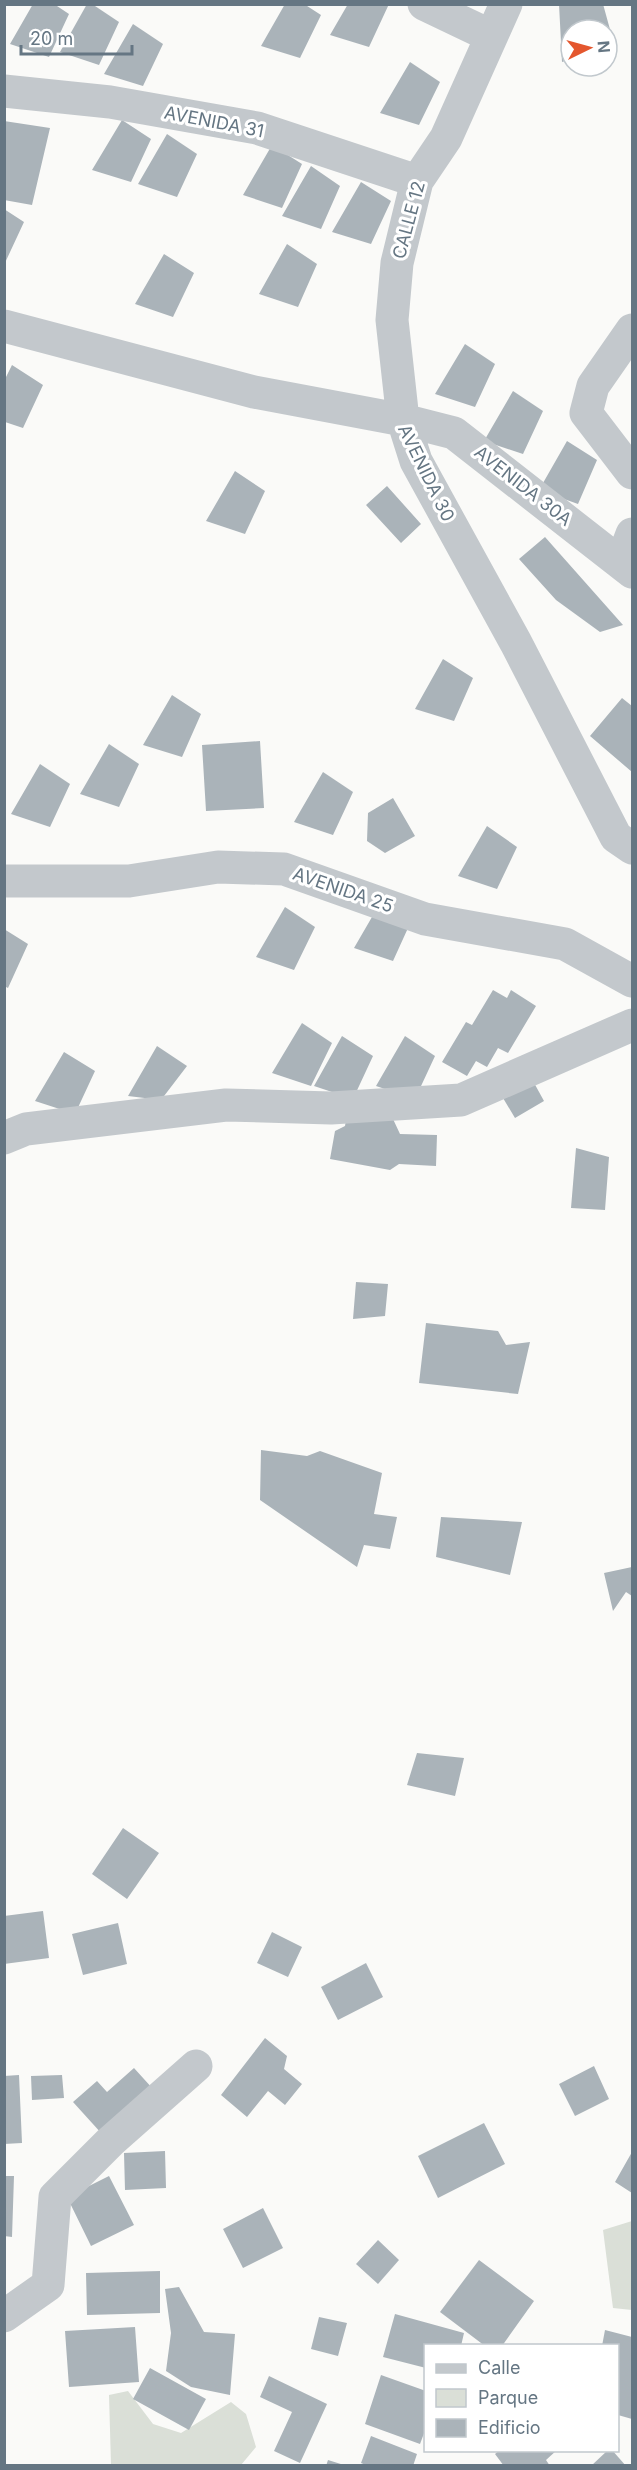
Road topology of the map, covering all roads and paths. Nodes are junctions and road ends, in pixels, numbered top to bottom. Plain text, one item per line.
1 (424, 4) edge
2 (506, 4) edge
3 (491, 36) junction
4 (4, 91) edge
5 (417, 181) junction
6 (4, 326) edge
7 (633, 330) edge
8 (403, 420) junction
9 (633, 473) edge
10 (629, 556) edge
11 (633, 848) edge
12 (4, 882) edge
13 (633, 981) edge
14 (633, 1025) edge
15 (4, 1138) edge
16 (196, 2066) dead end
17 (4, 2316) edge

1 - 3 street
2 - 3 street, CALLE 12
3 - 5 street, CALLE 12
4 - 5 street, AVENIDA 31
5 - 8 street, CALLE 12
6 - 8 street, AVENIDA 30
7 - 9 street
8 - 10 street, AVENIDA 30A
8 - 11 street, AVENIDA 30
12 - 13 street, AVENIDA 25
14 - 15 street
16 - 17 street

